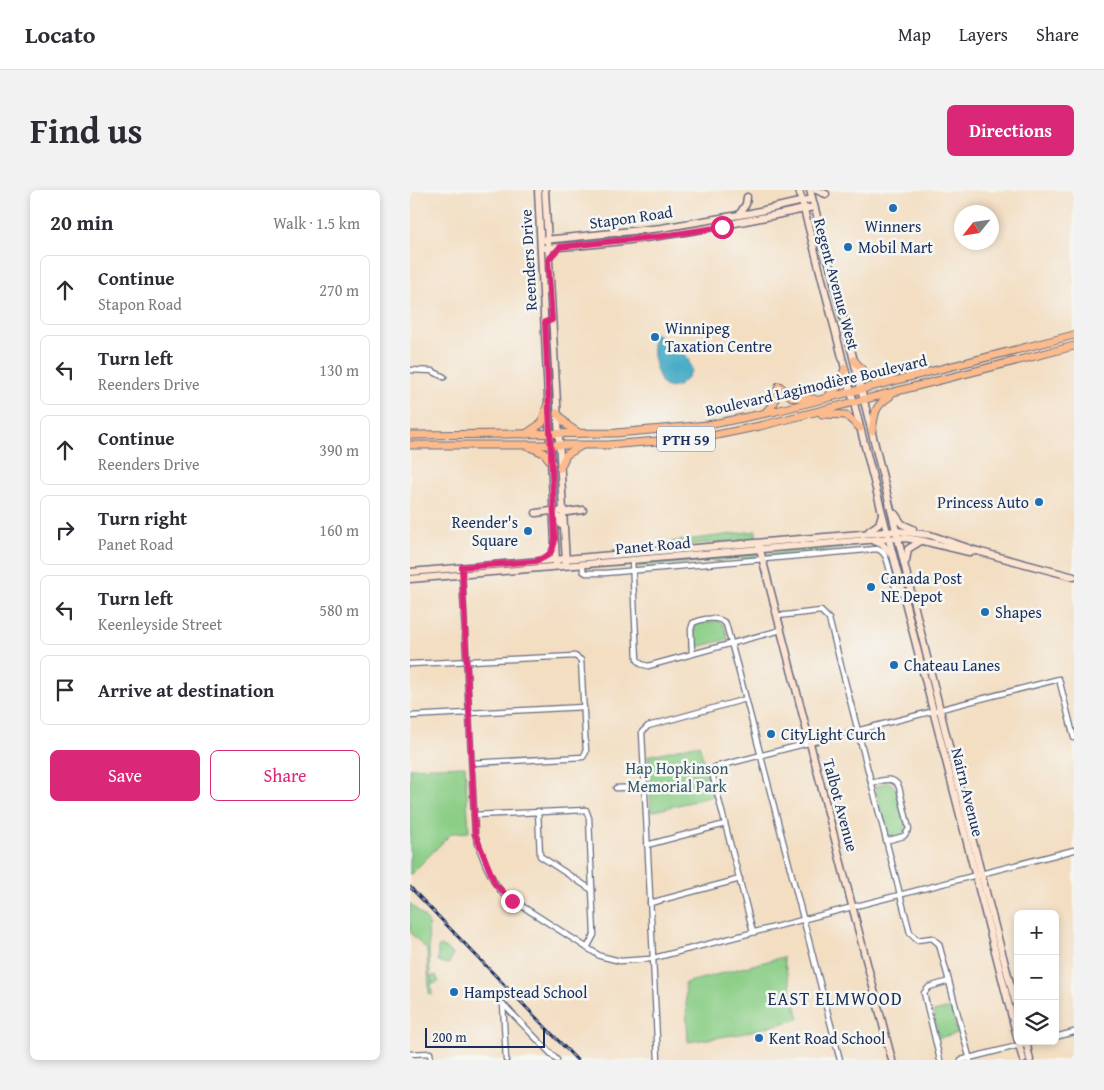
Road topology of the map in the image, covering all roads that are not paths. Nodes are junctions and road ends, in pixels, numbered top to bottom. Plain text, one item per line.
1 (538, 190) edge
2 (545, 190) edge
3 (799, 190) edge
4 (810, 190) edge
5 (816, 190) edge
6 (826, 194) dead end
7 (812, 199) junction
8 (801, 201) junction
9 (814, 207) junction
10 (803, 209) junction
11 (754, 212) junction
12 (739, 215) junction
13 (720, 218) junction
14 (748, 221) junction
15 (722, 227) junction
16 (661, 228) junction
17 (663, 236) junction
18 (545, 240) junction
19 (560, 247) junction
20 (544, 248) junction
21 (548, 260) junction
22 (831, 272) junction
23 (820, 274) junction
24 (548, 321) junction
25 (1074, 335) edge
26 (1074, 346) edge
27 (854, 360) junction
28 (844, 368) junction
29 (410, 370) edge
30 (444, 377) dead end
31 (896, 380) junction
32 (862, 389) junction
33 (851, 392) junction
34 (896, 392) junction
35 (824, 399) junction
36 (864, 400) junction
37 (548, 403) junction
38 (854, 403) junction
39 (556, 413) junction
40 (812, 413) junction
41 (764, 414) junction
42 (860, 428) junction
43 (872, 431) junction
44 (554, 433) junction
45 (579, 433) junction
46 (412, 434) edge
47 (526, 434) junction
48 (520, 445) junction
49 (554, 445) junction
50 (584, 445) junction
51 (410, 447) edge
52 (552, 463) junction
53 (560, 468) junction
54 (552, 474) junction
55 (562, 498) junction
56 (892, 508) junction
57 (554, 513) junction
58 (563, 513) junction
59 (882, 513) junction
60 (554, 527) junction
61 (887, 531) junction
62 (896, 531) junction
63 (865, 533) junction
64 (564, 538) junction
65 (888, 538) junction
66 (899, 538) junction
67 (555, 539) junction
68 (943, 539) junction
69 (868, 540) junction
70 (923, 541) junction
71 (851, 542) junction
72 (761, 545) junction
73 (957, 546) junction
74 (844, 552) junction
75 (585, 557) junction
76 (631, 557) junction
77 (762, 558) junction
78 (566, 559) junction
79 (556, 560) junction
80 (536, 561) junction
81 (892, 561) junction
82 (582, 565) junction
83 (566, 566) junction
84 (462, 567) junction
85 (556, 567) junction
86 (633, 571) junction
87 (410, 572) edge
88 (906, 574) junction
89 (462, 575) junction
90 (1074, 577) edge
91 (410, 580) edge
92 (911, 594) junction
93 (904, 596) junction
94 (777, 616) junction
95 (781, 630) junction
96 (732, 644) junction
97 (692, 654) junction
98 (467, 661) junction
99 (410, 664) edge
100 (926, 669) junction
101 (746, 699) junction
102 (584, 706) junction
103 (936, 709) junction
104 (469, 713) junction
105 (410, 716) edge
106 (858, 730) junction
107 (1074, 738) edge
108 (810, 742) junction
109 (761, 755) junction
110 (472, 763) junction
111 (871, 783) junction
112 (644, 787) junction
113 (616, 788) dead end
114 (538, 811) junction
115 (474, 815) junction
116 (726, 824) junction
117 (886, 841) junction
118 (647, 845) junction
119 (1074, 850) edge
120 (978, 875) junction
121 (740, 879) junction
122 (592, 890) junction
123 (900, 894) junction
124 (650, 903) junction
125 (853, 906) junction
126 (803, 919) junction
127 (754, 932) junction
128 (587, 948) junction
129 (652, 958) junction
130 (949, 981) junction
131 (1009, 993) junction
132 (1014, 1004) edge
133 (1074, 1032) edge
134 (1059, 1035) edge
135 (1026, 1045) edge
136 (1019, 1046) junction
137 (410, 1054) edge
138 (555, 1059) edge
139 (970, 1059) edge
140 (431, 1060) edge
141 (506, 1060) edge
142 (658, 1060) edge
143 (840, 1060) edge
144 (892, 1060) edge
145 (940, 1060) edge
146 (961, 1060) edge
147 (1023, 1060) edge
148 (1030, 1060) edge

1 - 18 street, Reenders Drive
2 - 18 street, Reenders Drive
3 - 8 street, Regent Avenue West
4 - 7 street, Regent Avenue West
5 - 6 street
7 - 8 street, Stapon Road
7 - 9 street, Regent Avenue West
8 - 10 street, Regent Avenue West
8 - 11 street, Stapon Road
9 - 10 street, Stapon Road
9 - 22 street, Regent Avenue West
10 - 14 street, Stapon Road
10 - 23 street, Regent Avenue West
11 - 12 street, Stapon Road
11 - 12 street
11 - 14 street
12 - 13 street, Stapon Road
13 - 15 street
13 - 16 street, Stapon Road
14 - 15 street, Stapon Road
15 - 17 street, Stapon Road
16 - 17 street
16 - 18 street, Stapon Road
17 - 19 street, Stapon Road
18 - 20 street, Reenders Drive
19 - 20 street, Stapon Road
19 - 21 street
20 - 21 street, Reenders Drive
20 - 24 street, Reenders Drive
21 - 24 street, Reenders Drive
22 - 23 street
22 - 27 street, Regent Avenue West
23 - 28 street, Regent Avenue West
24 - 37 street, Reenders Drive
24 - 39 street, Reenders Drive
25 - 31 main road, Boulevard Lagimodière Boulevard / PTH 59
26 - 34 main road, Boulevard Lagimodière Boulevard / PTH 59
27 - 31 main road
27 - 32 street, Regent Avenue West
28 - 33 street, Regent Avenue West
28 - 35 main road
29 - 30 street
31 - 32 main road, Boulevard Lagimodière Boulevard / PTH 59
32 - 33 main road, Boulevard Lagimodière Boulevard / PTH 59
32 - 36 street, Regent Avenue West
33 - 35 main road, Boulevard Lagimodière Boulevard / PTH 59
33 - 38 street, Regent Avenue West
34 - 36 main road, Boulevard Lagimodière Boulevard / PTH 59
34 - 43 main road
35 - 41 main road, Boulevard Lagimodière Boulevard / PTH 59
35 - 41 main road
36 - 38 main road, Boulevard Lagimodière Boulevard / PTH 59
36 - 43 street, Regent Avenue West
37 - 44 street, Reenders Drive
37 - 47 main road
38 - 40 main road, Boulevard Lagimodière Boulevard / PTH 59
38 - 42 street, Regent Avenue West
39 - 44 street, Reenders Drive
39 - 45 main road
40 - 42 main road
40 - 50 main road, Boulevard Lagimodière Boulevard / PTH 59
41 - 45 main road, Boulevard Lagimodière Boulevard / PTH 59
42 - 59 street, Regent Avenue West
43 - 56 street, Regent Avenue West
44 - 45 main road, Boulevard Lagimodière Boulevard / PTH 59
44 - 47 main road, Boulevard Lagimodière Boulevard / PTH 59
44 - 49 street, Reenders Drive
46 - 47 main road, Boulevard Lagimodière Boulevard / PTH 59
48 - 49 main road, Boulevard Lagimodière Boulevard / PTH 59
48 - 51 main road, Boulevard Lagimodière Boulevard / PTH 59
48 - 52 main road
49 - 50 main road, Boulevard Lagimodière Boulevard / PTH 59
49 - 52 street, Reenders Drive
49 - 53 street, Reenders Drive
50 - 53 main road
52 - 54 street, Reenders Drive
53 - 55 street, Reenders Drive
54 - 57 street, Reenders Drive
54 - 58 street
55 - 58 street, Reenders Drive
55 - 58 street
56 - 62 street, Regent Avenue West
56 - 68 street
57 - 60 street, Reenders Drive
57 - 60 street
57 - 64 street
58 - 64 street, Reenders Drive
59 - 61 street, Regent Avenue West
59 - 63 street
60 - 67 street, Reenders Drive
61 - 62 street, Panet Road
61 - 63 street, Panet Road
61 - 65 street, Nairn Avenue
62 - 66 street, Nairn Avenue
62 - 68 street, Panet Road
63 - 72 street, Panet Road
64 - 75 street
64 - 78 street, Reenders Drive
65 - 66 street, Panet Road
65 - 69 street, Panet Road
65 - 81 street, Nairn Avenue
66 - 70 street, Panet Road
66 - 88 street, Nairn Avenue
67 - 79 street, Reenders Drive
67 - 80 street
68 - 73 street
69 - 71 street, Panet Road
69 - 81 street
70 - 73 street, Panet Road
70 - 88 street
71 - 72 street, Panet Road
71 - 74 street
72 - 76 street, Panet Road
72 - 77 street, Talbot Avenue
73 - 90 street
74 - 77 street
74 - 81 street
75 - 76 street, Panet Road
75 - 78 street, Panet Road
76 - 82 street, Panet Road
76 - 86 street
77 - 86 street
77 - 94 street, Talbot Avenue
78 - 79 street, Panet Road
78 - 83 street, Reenders Drive
79 - 80 street, Panet Road
79 - 85 street, Reenders Drive
80 - 84 street, Panet Road
81 - 93 street, Nairn Avenue
82 - 83 street, Panet Road
82 - 86 street
83 - 85 street, Panet Road
84 - 87 street, Panet Road
84 - 89 street
85 - 89 street, Panet Road
86 - 97 street
88 - 92 street, Nairn Avenue
89 - 91 street, Panet Road
89 - 98 street
92 - 93 street
92 - 100 street, Nairn Avenue
93 - 100 street, Nairn Avenue
94 - 95 street, Talbot Avenue
94 - 106 street
95 - 96 street
95 - 108 street, Talbot Avenue
96 - 97 street
96 - 97 street
96 - 101 street
98 - 99 street
98 - 102 street
98 - 104 street
100 - 103 street, Nairn Avenue
101 - 109 street
101 - 112 street
102 - 104 street
102 - 110 street
103 - 106 street
103 - 107 street
103 - 120 street, Nairn Avenue
104 - 105 street
104 - 110 street
106 - 108 street
106 - 111 street
108 - 109 street
108 - 125 street, Talbot Avenue
109 - 116 street
109 - 126 street
110 - 115 street
111 - 117 street
111 - 117 street
112 - 113 street
112 - 118 street
114 - 115 street
114 - 122 street
114 - 122 street
115 - 128 street
116 - 118 street
116 - 121 street
117 - 123 street
118 - 124 street
119 - 120 street
120 - 123 street
120 - 131 street, Nairn Avenue
121 - 124 street
121 - 127 street
122 - 128 street
123 - 125 street
123 - 130 street
124 - 129 street
125 - 126 street
125 - 144 street, Talbot Avenue
126 - 127 street
126 - 143 street
127 - 129 street
128 - 129 street
129 - 142 street
130 - 139 street
130 - 145 street
131 - 132 street, Nairn Avenue
131 - 136 street, Nairn Avenue
133 - 134 street
135 - 148 street
136 - 139 street
136 - 147 street, Nairn Avenue
137 - 140 street
138 - 141 street
139 - 146 street

